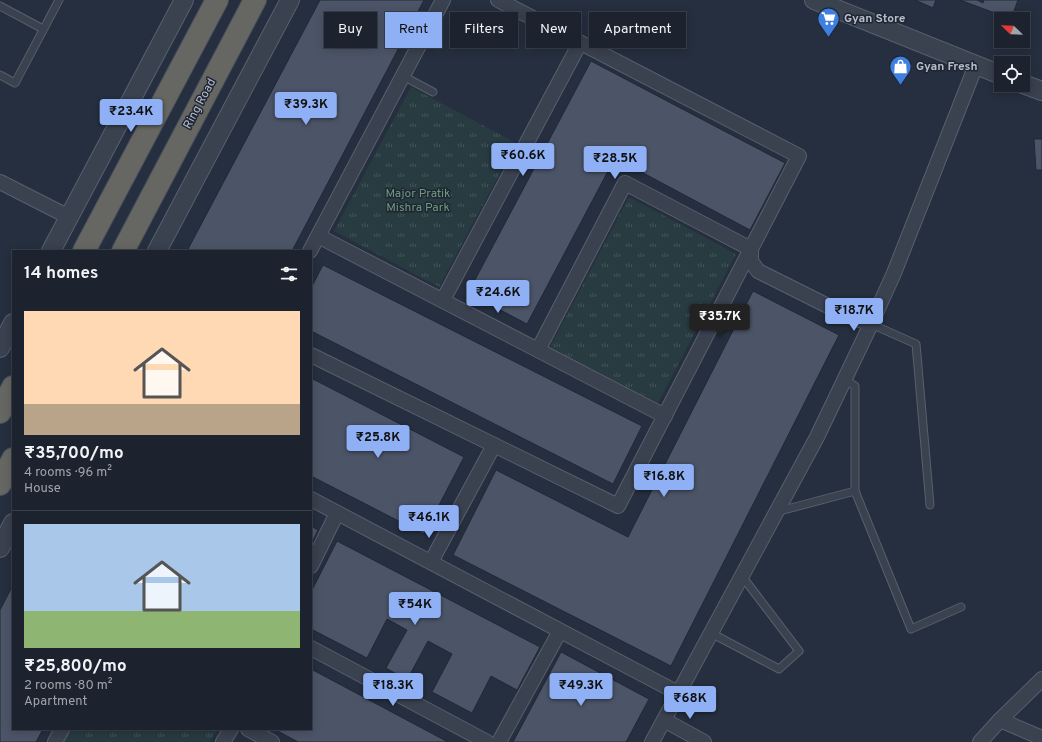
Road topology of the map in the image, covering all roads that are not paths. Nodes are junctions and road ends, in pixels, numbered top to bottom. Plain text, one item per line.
1 (59, 0) edge
2 (184, 0) edge
3 (216, 0) edge
4 (255, 0) edge
5 (290, 0) edge
6 (443, 0) edge
7 (498, 0) edge
8 (815, 0) edge
9 (0, 6) edge
10 (526, 15) edge
11 (43, 29) junction
12 (581, 44) edge
13 (577, 48) edge
14 (976, 65) junction
15 (994, 72) edge
16 (0, 75) edge
17 (402, 76) junction
18 (1030, 87) edge
19 (1042, 91) edge
20 (433, 92) dead end
21 (0, 182) edge
22 (69, 217) junction
23 (318, 236) junction
24 (751, 249) junction
25 (52, 250) edge
26 (85, 250) edge
27 (124, 250) edge
28 (158, 250) edge
29 (311, 250) edge
30 (443, 300) junction
31 (871, 324) junction
32 (12, 325) edge
33 (0, 348) edge
34 (538, 350) junction
35 (312, 355) edge
36 (844, 379) junction
37 (12, 389) edge
38 (0, 412) edge
39 (665, 416) junction
40 (494, 445) junction
41 (12, 461) edge
42 (0, 484) edge
43 (855, 492) junction
44 (312, 500) edge
45 (930, 505) dead end
46 (776, 512) junction
47 (337, 513) junction
48 (12, 525) edge
49 (0, 548) edge
50 (431, 562) junction
51 (312, 564) edge
52 (742, 576) junction
53 (961, 607) dead end
54 (560, 631) junction
55 (711, 633) junction
56 (312, 649) edge
57 (1041, 680) edge
58 (678, 693) junction
59 (664, 720) junction
60 (1000, 720) junction
61 (61, 730) edge
62 (230, 730) edge
63 (250, 730) edge
64 (1039, 739) edge
65 (55, 742) edge
66 (223, 742) edge
67 (272, 742) edge
68 (487, 742) edge
69 (499, 742) edge
70 (652, 742) edge
71 (704, 742) edge
72 (980, 742) edge

1 - 11 lane
2 - 22 street
3 - 26 highway
4 - 27 highway, Ring Road
5 - 28 street
6 - 17 street
7 - 10 street
8 - 14 street
9 - 11 lane
11 - 16 lane
12 - 24 street
13 - 30 street
14 - 15 street
14 - 31 street
17 - 20 lane
17 - 23 street
18 - 19 street
21 - 22 street
22 - 25 street
23 - 29 street
23 - 30 street
24 - 31 street
24 - 34 street
24 - 39 street
30 - 34 street
31 - 36 street
31 - 45 lane
32 - 33 street
34 - 39 street
35 - 40 street
36 - 43 lane
36 - 46 street
37 - 38 highway
39 - 40 street
40 - 50 street
41 - 42 highway
43 - 46 lane
43 - 53 lane
44 - 47 street
46 - 52 street
47 - 50 street
47 - 51 street
48 - 49 street
50 - 54 street
52 - 55 street
52 - 55 lane
54 - 58 street
54 - 69 street
55 - 58 street
56 - 68 street
57 - 60 street
58 - 59 street
59 - 70 street
59 - 71 street
60 - 64 street
60 - 72 street
61 - 65 street
62 - 66 street
63 - 67 street

